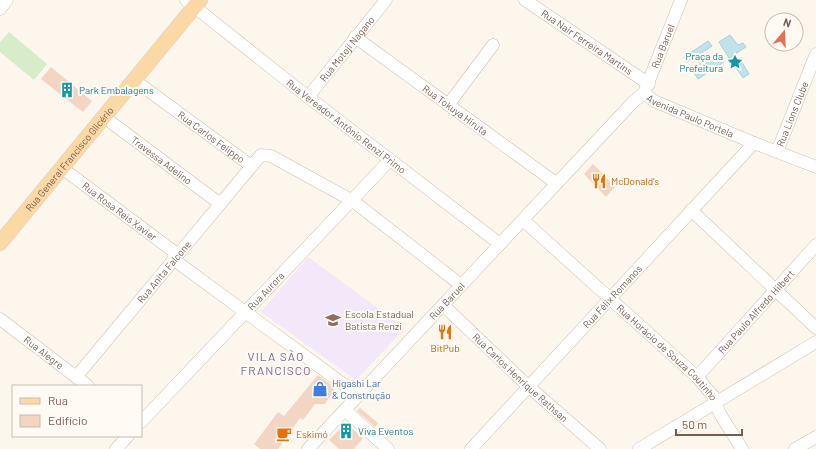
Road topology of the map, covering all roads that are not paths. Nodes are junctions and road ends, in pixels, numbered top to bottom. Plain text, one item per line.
1 (7, 0) edge
2 (386, 0) edge
3 (525, 0) edge
4 (681, 0) edge
5 (194, 2) edge
6 (0, 9) edge
7 (355, 37) junction
8 (493, 44) dead end
9 (816, 54) edge
10 (134, 80) junction
11 (646, 89) junction
12 (308, 97) junction
13 (448, 105) junction
14 (104, 117) junction
15 (754, 143) junction
16 (777, 152) junction
17 (586, 153) joint
18 (390, 160) junction
19 (250, 165) junction
20 (816, 167) edge
21 (62, 168) junction
22 (556, 183) junction
23 (353, 200) junction
24 (219, 203) junction
25 (691, 210) junction
26 (523, 220) junction
27 (0, 243) edge
28 (500, 244) junction
29 (816, 246) edge
30 (175, 256) junction
31 (461, 285) junction
32 (777, 290) junction
33 (609, 298) junction
34 (442, 305) junction
35 (247, 311) junction
36 (0, 319) edge
37 (816, 328) edge
38 (816, 342) edge
39 (76, 377) junction
40 (697, 377) junction
41 (87, 385) edge
42 (528, 386) junction
43 (358, 395) junction
44 (716, 403) junction
45 (344, 410) junction
46 (142, 421) edge
47 (127, 437) edge
48 (816, 437) edge
49 (116, 449) edge
50 (308, 449) edge
51 (388, 449) edge
52 (471, 449) edge
53 (600, 449) edge
54 (639, 449) edge
55 (742, 449) edge
56 (796, 449) edge

1 - 6 street
2 - 7 street, Rua Motoji Nagano
3 - 11 street, Rua Nair Ferreira Martins
4 - 11 street, Rua Baruel
5 - 10 main road, Rua General Francisco Glicério
5 - 12 street, Rua Vereador Antônio Renzi Primo
7 - 12 street, Rua Motoji Nagano
7 - 13 street, Rua Tokuya Hiruta
8 - 13 street
9 - 16 street, Rua Lions Clube
10 - 14 main road, Rua General Francisco Glicério
10 - 19 street, Rua Carlos Felippo
11 - 15 street, Avenida Paulo Portela
11 - 17 street, Avenida Paulo Portela
12 - 18 street, Rua Vereador Antônio Renzi Primo
13 - 22 street, Rua Tokuya Hiruta
14 - 21 main road, Rua General Francisco Glicério
14 - 24 street, Travessa Adelino
15 - 16 street, Avenida Paulo Portela
15 - 25 street, Rua Félix Romanos
16 - 20 street, Avenida Paulo Portela
17 - 22 street, Rua Baruel
18 - 23 street, Rua Aurora
18 - 28 street, Rua Vereador Antônio Renzi Primo
19 - 23 street, Rua Carlos Felippo
19 - 24 street, Rua Anita Falcone
21 - 27 main road, Rua General Francisco Glicério
21 - 30 street, Rua Rosa Reis Xavier
22 - 26 street, Rua Baruel
23 - 31 street
23 - 35 street, Rua Aurora
24 - 30 street, Rua Anita Falcone
25 - 32 street
25 - 33 street, Rua Félix Romanos
26 - 28 street, Rua Baruel
26 - 33 street, Rua Horácio de Souza Coutinho
28 - 31 street, Rua Baruel
29 - 32 street, Rua Paulo Alfredo Hilbert
30 - 35 street, Rua Rosa Reis Xavier
30 - 39 street, Rua Anita Falcone
31 - 34 street, Rua Baruel
32 - 37 street
32 - 40 street, Rua Paulo Alfredo Hilbert
33 - 40 street, Rua Horácio de Souza Coutinho
33 - 42 street, Rua Félix Romanos
34 - 42 street, Rua Carlos Henrique Rathsan
34 - 43 street, Rua Baruel
35 - 43 street, Rua Rosa Reis Xavier
35 - 46 street, Rua Aurora
36 - 39 street, Rua Alegre
38 - 44 street
39 - 41 street, Rua Alegre
40 - 44 street, Rua Horácio de Souza Coutinho
42 - 52 street, Rua Félix Romanos
42 - 53 street, Rua Carlos Henrique Rathsan
43 - 45 street, Rua Baruel
44 - 54 street
44 - 55 street, Rua Horácio de Souza Coutinho
45 - 50 street, Rua Baruel
45 - 51 street
47 - 49 street
48 - 56 street

